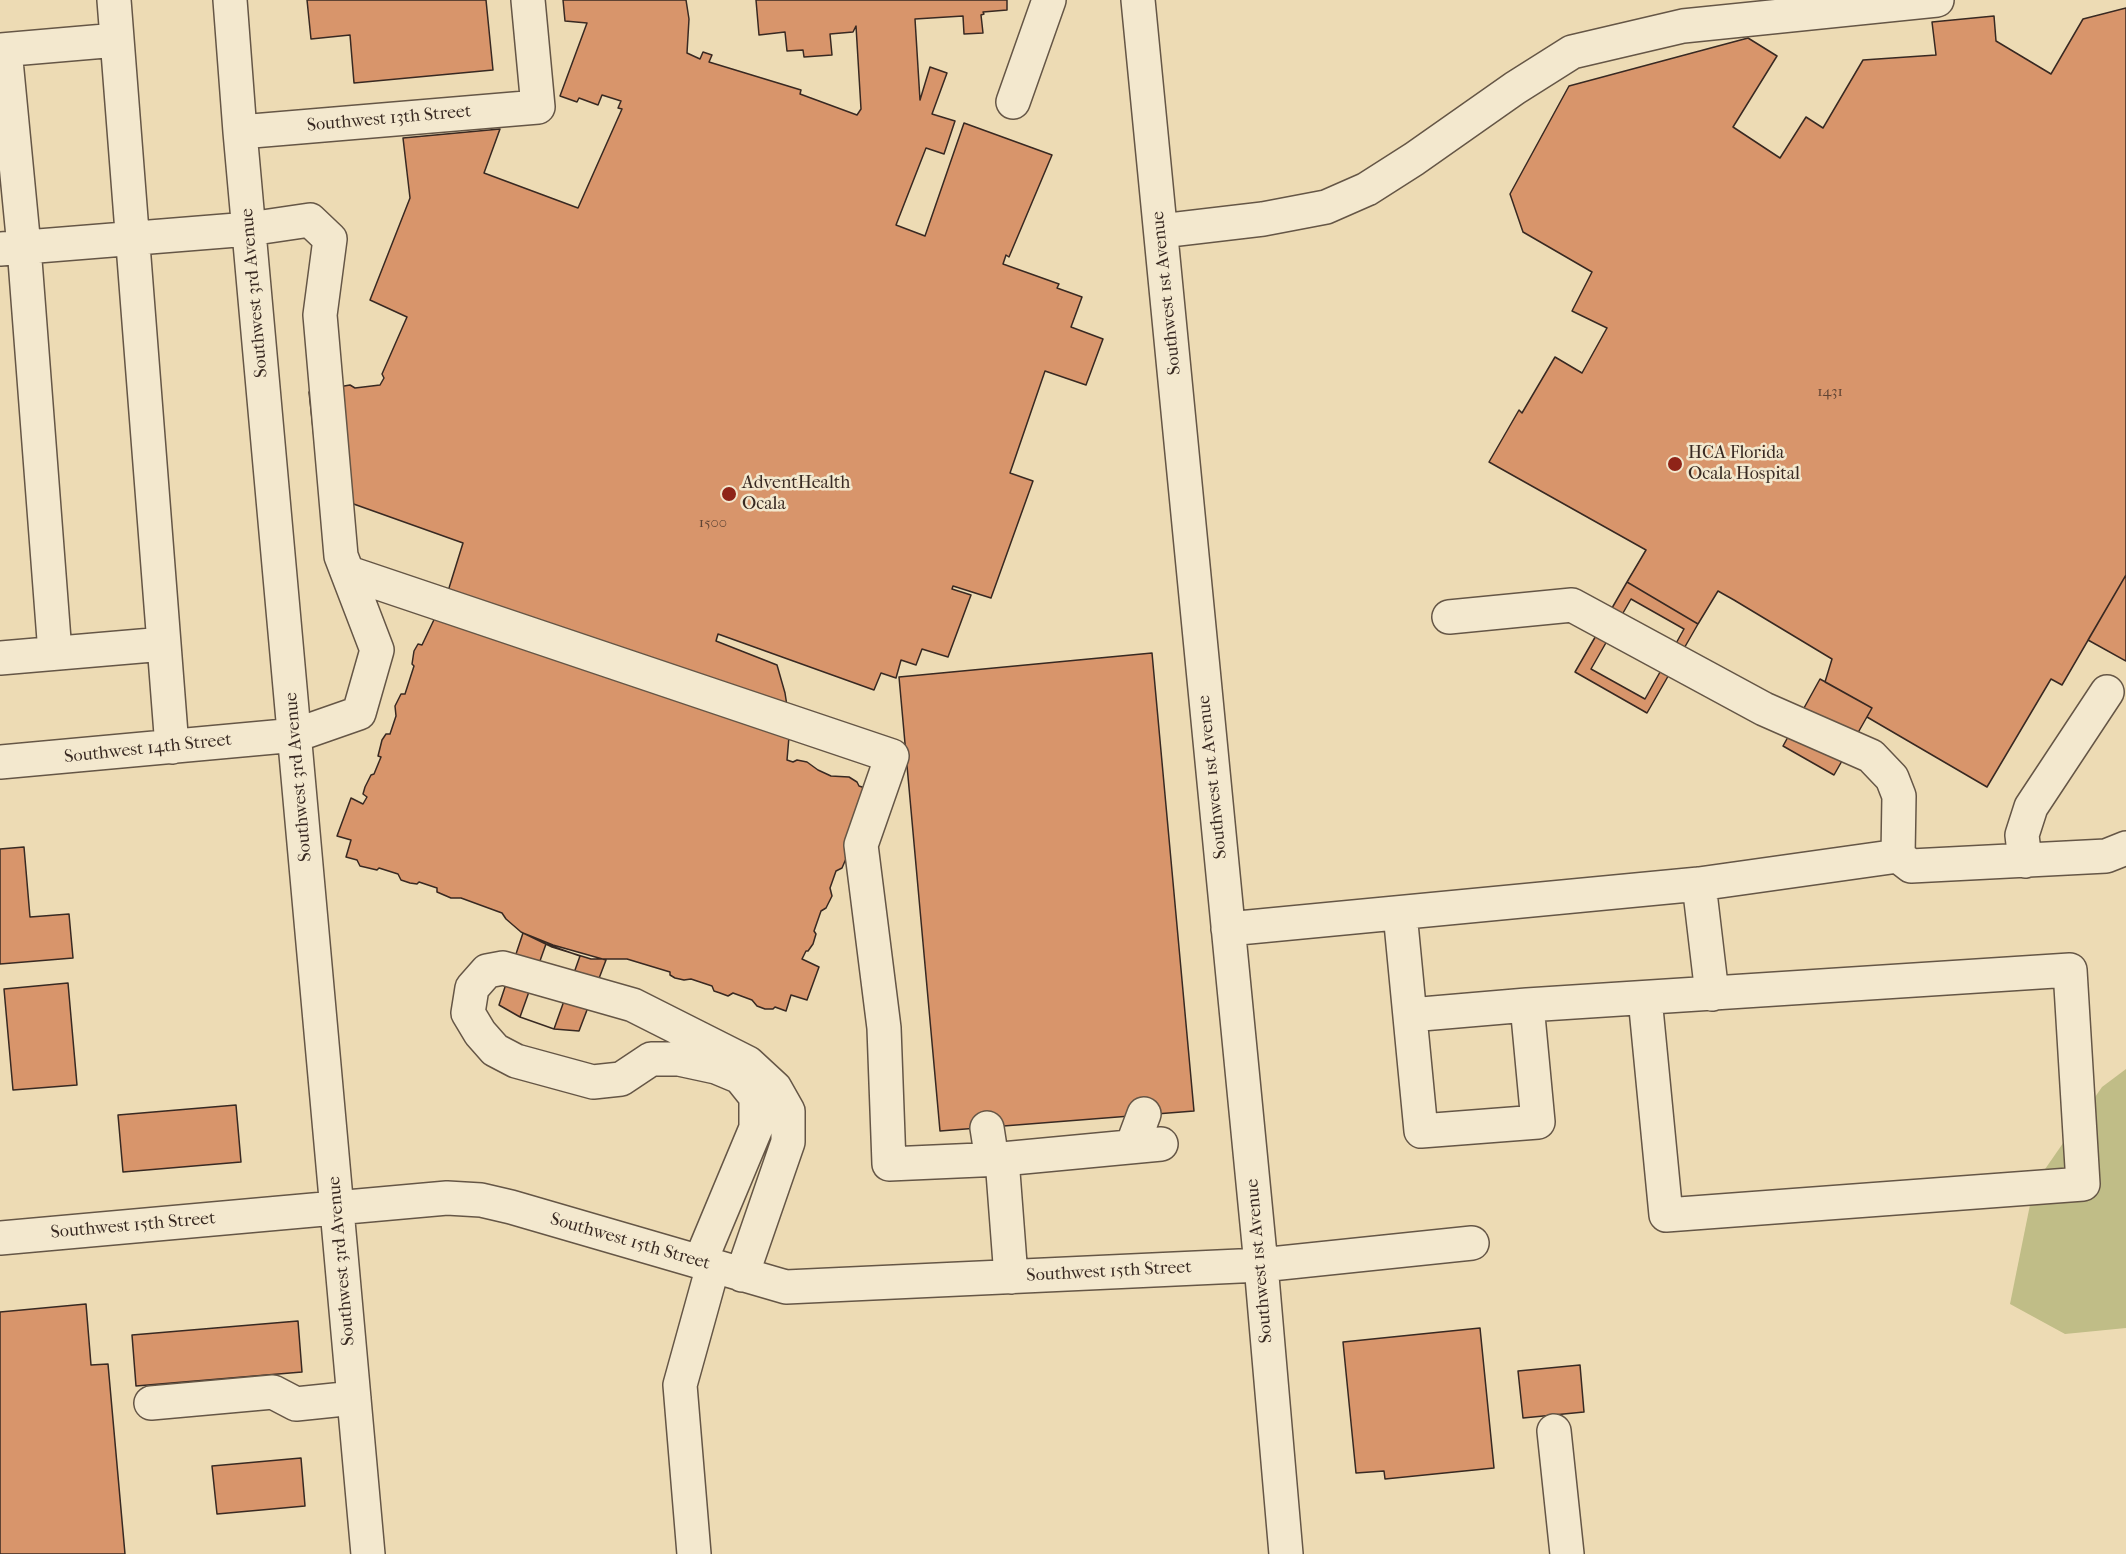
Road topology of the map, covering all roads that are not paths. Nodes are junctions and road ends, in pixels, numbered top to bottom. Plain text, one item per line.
1 (114, 0) edge
2 (230, 0) edge
3 (528, 0) edge
4 (1049, 0) edge
5 (1138, 0) edge
6 (1937, 0) edge
7 (117, 40) junction
8 (3, 50) edge
9 (1013, 102) dead end
10 (240, 132) junction
11 (249, 229) junction
12 (1161, 231) junction
13 (133, 238) junction
14 (12, 248) edge
15 (349, 573) junction
16 (1449, 617) dead end
17 (164, 644) junction
18 (56, 653) junction
19 (0, 658) edge
20 (2107, 692) dead end
21 (296, 735) junction
22 (172, 747) junction
23 (0, 762) edge
24 (2126, 848) edge
25 (1898, 855) junction
26 (2025, 861) junction
27 (1699, 884) junction
28 (1400, 913) junction
29 (1228, 929) junction
30 (1712, 994) junction
31 (1645, 998) junction
32 (1527, 1005) junction
33 (1410, 1015) junction
34 (1144, 1114) dead end
35 (987, 1128) dead end
36 (997, 1160) junction
37 (337, 1208) junction
38 (0, 1238) edge
39 (1472, 1244) dead end
40 (1261, 1264) junction
41 (718, 1268) junction
42 (1011, 1277) junction
43 (354, 1398) junction
44 (152, 1403) dead end
45 (1554, 1431) dead end
46 (368, 1554) edge
47 (694, 1554) edge
48 (1286, 1554) edge
49 (1567, 1554) edge

1 - 7 street
2 - 10 street, Southwest 3rd Avenue
3 - 10 street, Southwest 13th Street
4 - 9 street
5 - 12 street, Southwest 1st Avenue
6 - 12 street
7 - 8 street
7 - 13 street
8 - 14 street
10 - 11 street, Southwest 3rd Avenue
11 - 13 street
11 - 15 street
11 - 21 street, Southwest 3rd Avenue
12 - 29 street, Southwest 1st Avenue
13 - 14 street
13 - 17 street
14 - 18 street
15 - 21 street, Southwest 14th Street
15 - 36 street
16 - 25 street
17 - 18 street
17 - 22 street
18 - 19 street
20 - 26 street
21 - 22 street, Southwest 14th Street
21 - 37 street, Southwest 3rd Avenue
22 - 23 street, Southwest 14th Street
24 - 26 street
25 - 26 street
25 - 27 street
27 - 28 street
27 - 30 street
28 - 29 street
28 - 33 street
29 - 40 street, Southwest 1st Avenue
30 - 31 street
30 - 31 street
31 - 32 street
32 - 33 street
32 - 33 street
34 - 36 street
35 - 36 street
36 - 42 street
37 - 38 street, Southwest 15th Street
37 - 41 street, Southwest 15th Street
37 - 43 street, Southwest 3rd Avenue
39 - 40 street, Southwest 15th Street
40 - 42 street, Southwest 15th Street
40 - 48 street, Southwest 1st Avenue
41 - 41 street
41 - 42 street, Southwest 15th Street
41 - 47 street
43 - 44 street
43 - 46 street, Southwest 3rd Avenue
45 - 49 street

